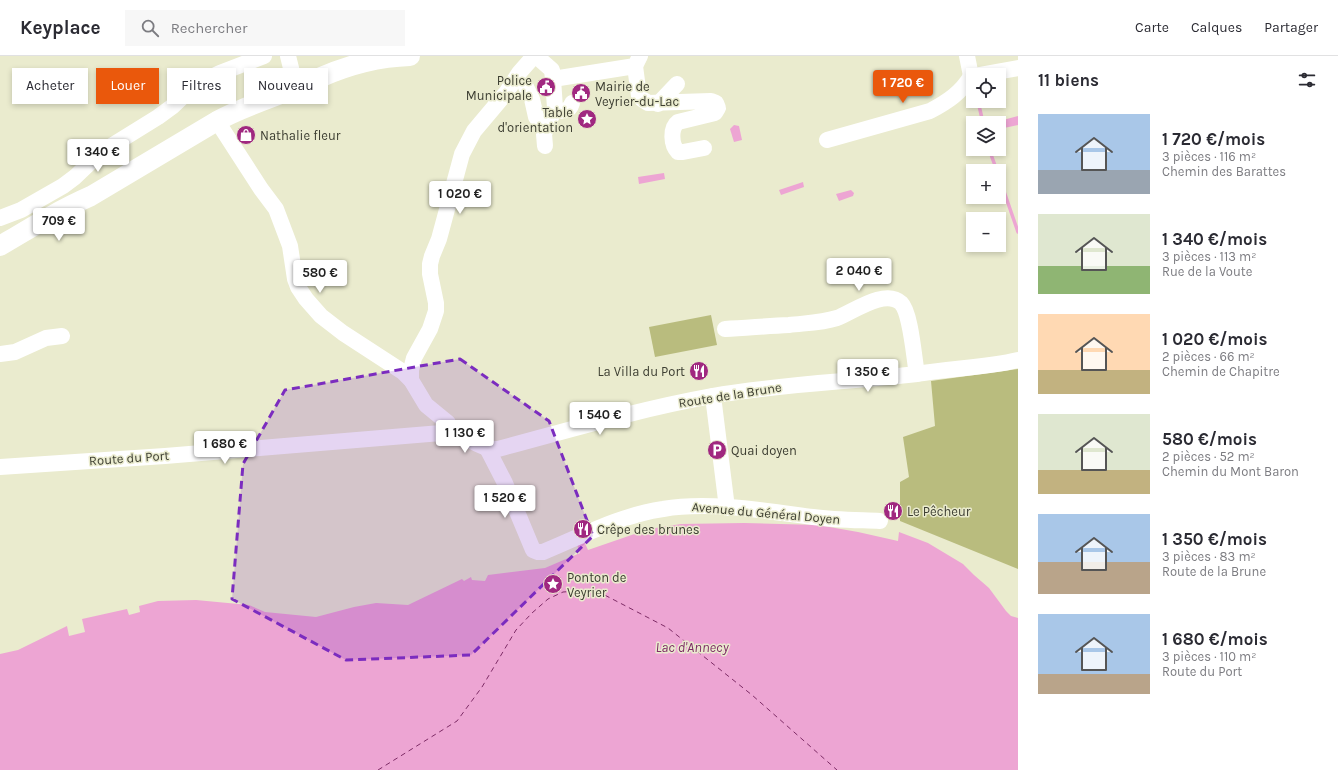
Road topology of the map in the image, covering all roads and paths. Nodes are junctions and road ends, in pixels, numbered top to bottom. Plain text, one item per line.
1 (264, 56) edge
2 (288, 56) edge
3 (388, 56) edge
4 (410, 56) edge
5 (535, 56) edge
6 (967, 56) edge
7 (638, 61) edge
8 (291, 68) edge
9 (971, 68) edge
10 (1018, 68) edge
11 (1006, 70) edge
12 (328, 74) edge
13 (553, 79) junction
14 (677, 84) dead end
15 (966, 85) edge
16 (526, 87) dead end
17 (572, 103) dead end
18 (252, 104) edge
19 (658, 104) junction
20 (552, 115) junction
21 (217, 121) junction
22 (827, 140) dead end
23 (545, 146) dead end
24 (704, 148) dead end
25 (91, 196) junction
26 (0, 218) edge
27 (0, 246) edge
28 (0, 259) edge
29 (725, 329) dead end
30 (62, 336) dead end
31 (0, 354) edge
32 (1018, 360) edge
33 (917, 374) junction
34 (411, 380) junction
35 (713, 396) junction
36 (449, 434) junction
37 (487, 448) junction
38 (0, 467) edge
39 (727, 508) junction
40 (880, 521) dead end

1 - 26 street
2 - 8 street
3 - 4 main road
3 - 12 main road
5 - 13 street
5 - 34 street
6 - 9 street
7 - 13 street
7 - 19 street
10 - 11 street
13 - 20 street
14 - 19 street
15 - 22 street
16 - 20 street
17 - 20 street
18 - 21 main road
19 - 24 street
20 - 23 street
21 - 25 main road
21 - 34 street
25 - 27 main road
25 - 28 main road
29 - 33 street
30 - 31 street
32 - 33 street, Route de la Brune
33 - 35 street, Route de la Brune
34 - 36 street
35 - 37 street, Route de la Brune
35 - 39 street
36 - 37 street, Route de la Brune
36 - 38 street, Route du Port
37 - 39 street, Avenue du Général Doyen
39 - 40 street, Avenue du Général Doyen

